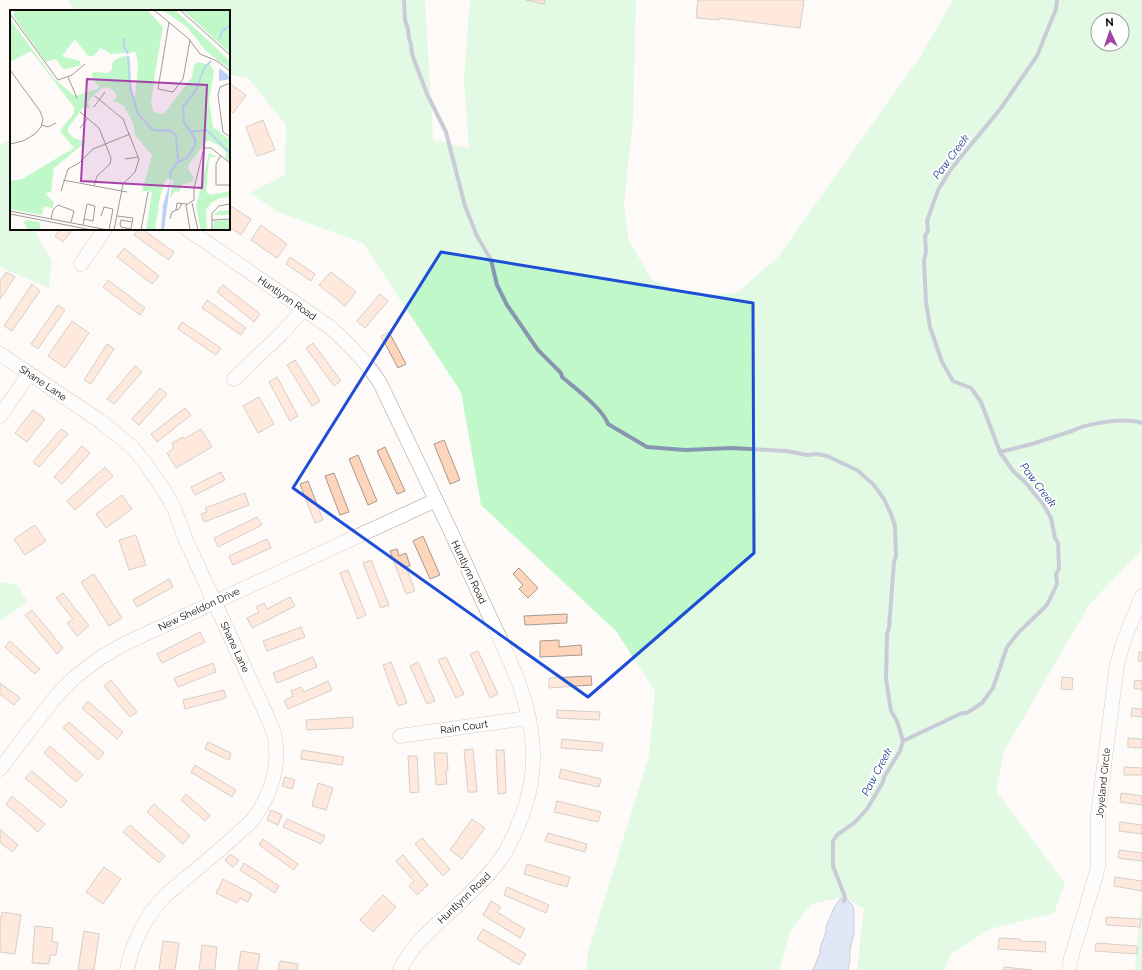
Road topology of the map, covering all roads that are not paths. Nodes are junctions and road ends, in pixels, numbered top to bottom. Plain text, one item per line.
1 (104, 230) edge
2 (189, 230) edge
3 (81, 264) dead end
4 (304, 309) junction
5 (0, 354) edge
6 (29, 374) junction
7 (234, 379) dead end
8 (0, 416) edge
9 (436, 500) junction
10 (1142, 596) edge
11 (215, 602) junction
12 (528, 718) junction
13 (400, 736) dead end
14 (0, 769) edge
15 (127, 970) edge
16 (400, 970) edge
17 (1069, 970) edge

1 - 3 street
2 - 4 street, Huntlynn Road
4 - 7 street
4 - 9 street, Huntlynn Road
5 - 6 street, Shane Lane
6 - 8 street
6 - 11 street, Shane Lane
9 - 11 street, New Sheldon Drive
9 - 12 street, Huntlynn Road
10 - 17 street, Joyeland Circle
11 - 14 street, New Sheldon Drive
11 - 15 street, Shane Lane
12 - 13 street, Rain Court
12 - 16 street, Huntlynn Road

